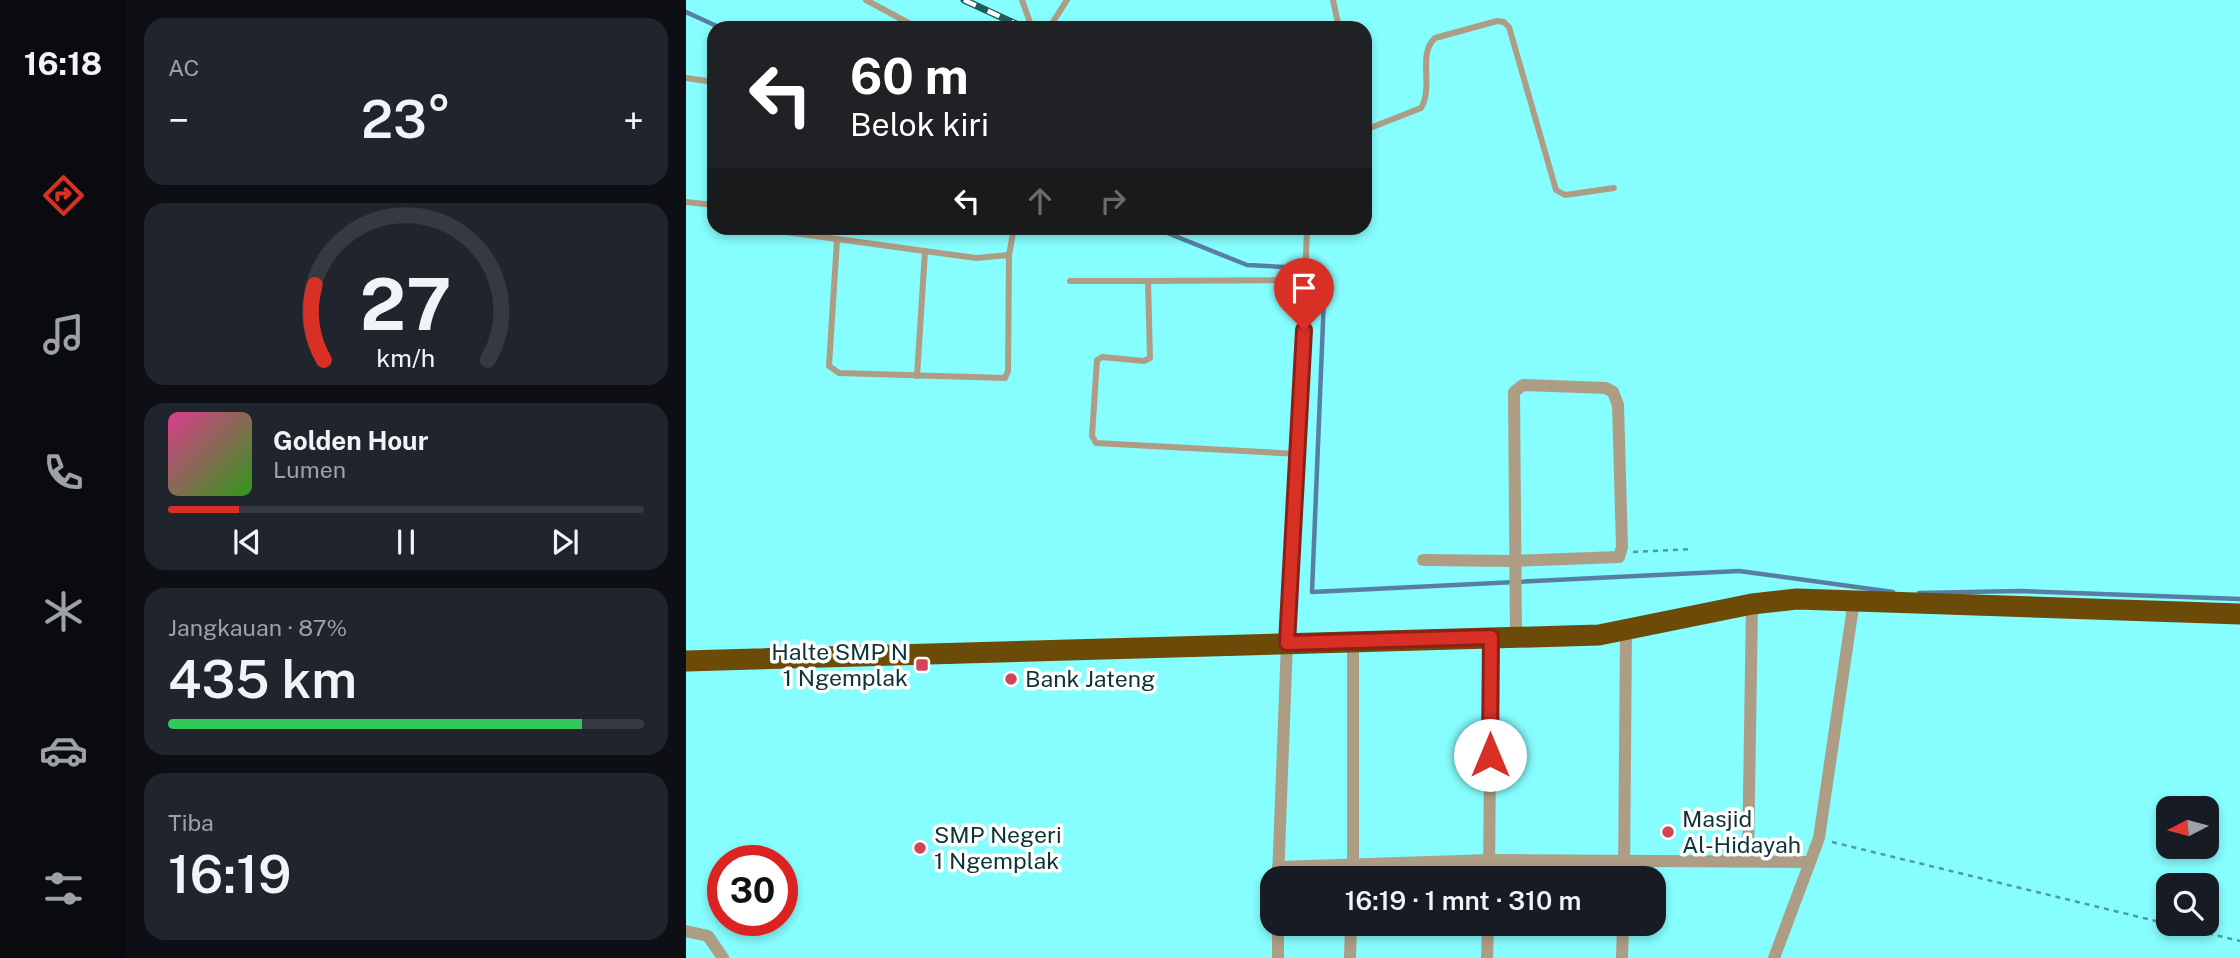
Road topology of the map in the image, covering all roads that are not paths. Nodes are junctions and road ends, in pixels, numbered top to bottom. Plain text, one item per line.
1 (866, 0) edge
2 (1022, 0) edge
3 (1067, 0) edge
4 (1333, 0) edge
5 (905, 21) edge
6 (1030, 21) edge
7 (1054, 21) edge
8 (1338, 21) edge
9 (686, 78) edge
10 (707, 81) edge
11 (1372, 127) edge
12 (1614, 188) dead end
13 (686, 202) edge
14 (707, 204) edge
15 (803, 235) edge
16 (1013, 235) edge
17 (1307, 235) edge
18 (837, 240) junction
19 (925, 251) junction
20 (1009, 255) junction
21 (1306, 280) junction
22 (1070, 281) dead end
23 (1148, 281) junction
24 (917, 376) junction
25 (1299, 454) junction
26 (1423, 560) dead end
27 (1514, 563) junction
28 (1854, 600) junction
29 (1752, 604) junction
30 (2240, 614) edge
31 (1626, 631) junction
32 (1491, 637) junction
33 (1516, 638) junction
34 (1353, 640) junction
35 (1287, 643) junction
36 (898, 653) junction
37 (686, 661) edge
38 (898, 678) dead end
39 (1748, 859) junction
40 (1490, 860) junction
41 (1625, 862) junction
42 (1810, 862) junction
43 (1278, 866) edge
44 (1353, 866) edge
45 (1427, 866) edge
46 (1490, 866) edge
47 (1625, 866) edge
48 (686, 931) edge
49 (1278, 936) edge
50 (1351, 936) edge
51 (1488, 936) edge
52 (1623, 936) edge
53 (723, 958) edge
54 (1278, 958) edge
55 (1350, 958) edge
56 (1487, 958) edge
57 (1622, 958) edge
58 (1774, 958) edge

1 - 5 lane
2 - 6 lane
3 - 7 lane
4 - 8 lane
9 - 10 lane
11 - 12 lane
13 - 14 lane
15 - 18 lane
16 - 20 lane
17 - 21 lane
18 - 19 lane
18 - 24 lane
19 - 20 lane
19 - 24 lane
20 - 24 lane
21 - 23 lane
21 - 25 lane
22 - 23 lane
23 - 25 lane
25 - 35 lane
26 - 27 street
27 - 27 street
27 - 33 street
28 - 29 highway
28 - 30 highway
28 - 42 street
29 - 31 highway
29 - 39 street
31 - 33 highway
31 - 41 street
32 - 33 highway
32 - 34 highway
32 - 40 street
34 - 35 highway
34 - 44 street
35 - 36 highway
35 - 43 street
36 - 37 highway
36 - 38 lane
39 - 41 street
39 - 42 street
40 - 41 street
40 - 45 street
40 - 46 street
41 - 47 street
42 - 58 street
48 - 53 street
49 - 54 street
50 - 55 street
51 - 56 street
52 - 57 street

